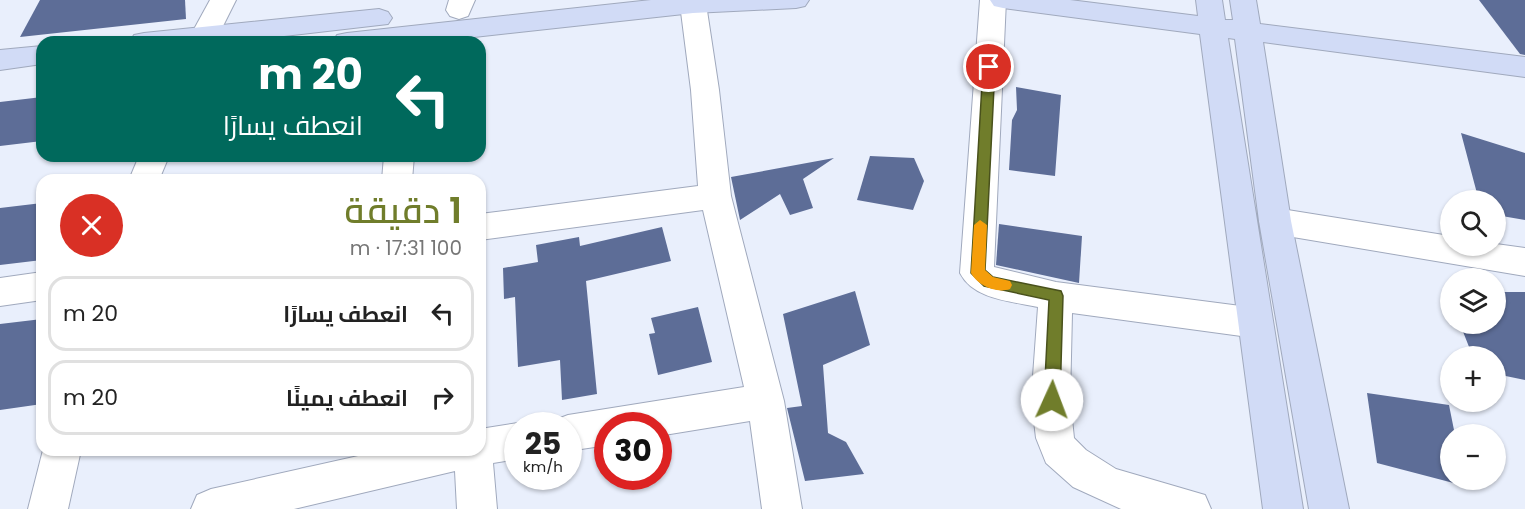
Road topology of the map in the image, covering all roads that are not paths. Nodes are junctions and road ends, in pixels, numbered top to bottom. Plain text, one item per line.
1 (223, 0) edge
2 (569, 0) edge
3 (796, 0) edge
4 (993, 0) edge
5 (1004, 0) edge
6 (1163, 0) edge
7 (693, 4) junction
8 (460, 5) edge
9 (1211, 11) edge
10 (1245, 14) edge
11 (204, 36) edge
12 (219, 36) edge
13 (433, 36) edge
14 (1525, 46) edge
15 (36, 56) edge
16 (0, 60) edge
17 (1525, 67) edge
18 (36, 77) edge
19 (0, 81) edge
20 (715, 196) junction
21 (1275, 221) junction
22 (486, 226) edge
23 (1525, 262) edge
24 (36, 287) edge
25 (0, 292) edge
26 (1056, 296) junction
27 (1256, 323) junction
28 (766, 400) junction
29 (672, 416) edge
30 (504, 443) edge
31 (486, 446) edge
32 (61, 456) edge
33 (440, 456) edge
34 (473, 456) edge
35 (48, 509) edge
36 (211, 509) edge
37 (477, 509) edge
38 (782, 509) edge
39 (1191, 509) edge
40 (1282, 509) edge
41 (1329, 509) edge

1 - 11 street
2 - 8 main road
3 - 7 main road
4 - 26 street
5 - 9 main road
6 - 9 main road
7 - 13 main road
7 - 20 street
8 - 12 main road
9 - 10 main road
9 - 27 main road
10 - 14 main road
10 - 17 main road
10 - 21 main road
15 - 16 main road
18 - 19 main road
20 - 22 street
20 - 28 street
21 - 23 street
21 - 41 main road
24 - 25 street
26 - 27 street
26 - 39 street
27 - 40 main road
28 - 29 street
28 - 38 street
30 - 31 street
32 - 35 street
33 - 36 street
34 - 37 street

